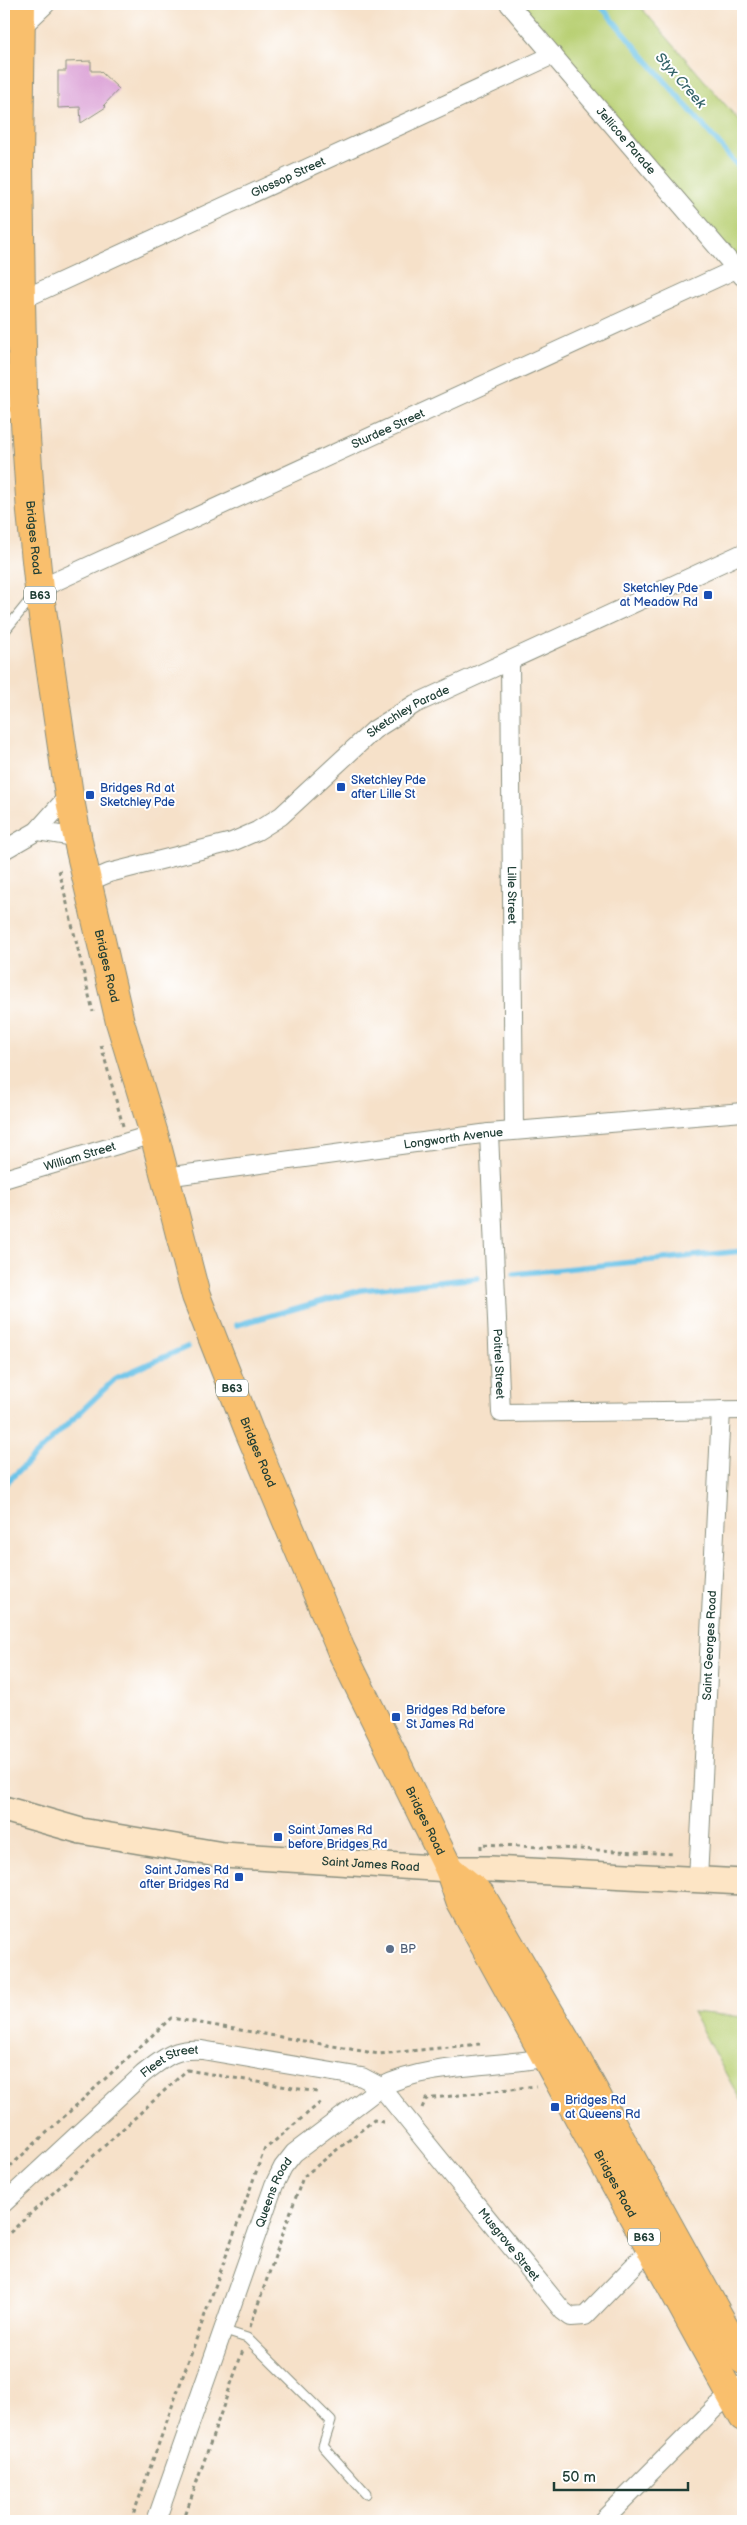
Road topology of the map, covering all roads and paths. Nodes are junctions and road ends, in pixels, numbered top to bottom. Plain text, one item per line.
1 (46, 4) edge
2 (509, 4) edge
3 (15, 25) edge
4 (553, 55) junction
5 (740, 273) edge
6 (19, 305) junction
7 (23, 393) junction
8 (4, 412) edge
9 (743, 553) edge
10 (39, 589) junction
11 (4, 632) edge
12 (510, 660) junction
13 (69, 795) junction
14 (37, 831) junction
15 (78, 838) junction
16 (4, 850) edge
17 (88, 882) junction
18 (743, 1112) edge
19 (514, 1130) junction
20 (489, 1132) junction
21 (154, 1134) junction
22 (165, 1177) junction
23 (4, 1179) edge
24 (721, 1410) junction
25 (743, 1410) edge
26 (4, 1809) edge
27 (481, 1844) dead end
28 (675, 1854) dead end
29 (449, 1869) junction
30 (698, 1880) junction
31 (743, 1882) edge
32 (572, 2052) junction
33 (544, 2058) junction
34 (381, 2088) junction
35 (317, 2092) dead end
36 (542, 2094) dead end
37 (421, 2108) dead end
38 (388, 2123) dead end
39 (4, 2204) edge
40 (4, 2238) edge
41 (650, 2249) junction
42 (222, 2330) junction
43 (247, 2338) junction
44 (743, 2360) edge
45 (739, 2398) edge
46 (366, 2494) dead end
47 (156, 2521) edge
48 (182, 2521) edge
49 (602, 2521) edge

1 - 3 street
2 - 4 street, Jellicoe Parade
3 - 6 main road, Bridges Road / B63
4 - 5 street, Jellicoe Parade
4 - 6 street, Glossop Street
5 - 10 street, Sturdee Street
6 - 7 main road, Bridges Road / B63
7 - 8 street
7 - 10 main road, Bridges Road / B63
9 - 12 street, Sketchley Parade
10 - 11 lane
10 - 13 main road, Bridges Road / B63
12 - 17 street, Sketchley Parade
12 - 19 street, Lille Street
13 - 14 street
13 - 15 main road, Bridges Road / B63
14 - 15 street
14 - 16 street
15 - 17 main road, Bridges Road / B63
17 - 21 main road, Bridges Road / B63
18 - 19 street, Longworth Avenue
19 - 20 street, Longworth Avenue
20 - 22 street, Longworth Avenue
20 - 24 street, Poitrel Street
21 - 22 main road, Bridges Road / B63
21 - 23 street, William Street
22 - 29 main road, Bridges Road / B63
24 - 25 street, Poitrel Street
24 - 30 street, Saint Georges Road
26 - 29 main road, Saint James Road
27 - 28 path
29 - 30 main road, Saint James Road
29 - 32 main road, Bridges Road / B63
29 - 33 main road, Bridges Road / B63
30 - 31 main road, Saint James Road
32 - 33 street, Queens Road
32 - 44 main road, Bridges Road / B63
33 - 34 street, Queens Road
33 - 41 main road, Bridges Road / B63
34 - 39 street, Fleet Street
34 - 41 street, Musgrove Street
34 - 42 street, Queens Road
35 - 40 path
36 - 37 path
38 - 43 path
41 - 45 main road, Bridges Road / B63
42 - 43 lane
42 - 47 street, Queens Road
43 - 46 lane
43 - 48 path
45 - 49 street

